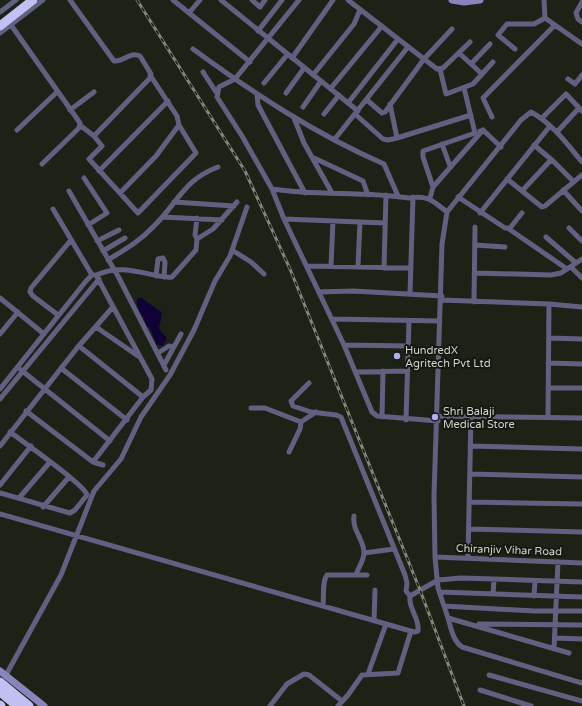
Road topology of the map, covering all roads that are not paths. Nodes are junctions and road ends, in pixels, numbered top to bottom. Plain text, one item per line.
1 (16, 0) edge
2 (24, 0) edge
3 (70, 0) edge
4 (173, 0) edge
5 (200, 0) edge
6 (221, 0) edge
7 (252, 0) edge
8 (265, 0) edge
9 (282, 0) edge
10 (299, 0) edge
11 (333, 0) edge
12 (348, 0) edge
13 (452, 0) edge
14 (480, 0) edge
15 (544, 0) edge
16 (38, 1) edge
17 (582, 2) edge
18 (360, 10) junction
19 (0, 12) edge
20 (189, 13) junction
21 (545, 18) junction
22 (0, 19) edge
23 (582, 22) edge
24 (11, 25) junction
25 (556, 25) junction
26 (0, 26) edge
27 (382, 26) junction
28 (452, 29) dead end
29 (258, 31) junction
30 (0, 33) edge
31 (398, 39) junction
32 (268, 40) junction
33 (470, 42) dead end
34 (490, 44) dead end
35 (582, 44) edge
36 (408, 46) junction
37 (193, 49) dead end
38 (516, 49) dead end
39 (459, 54) junction
40 (290, 56) junction
41 (424, 58) junction
42 (250, 62) junction
43 (493, 62) dead end
44 (471, 64) junction
45 (304, 68) junction
46 (440, 69) junction
47 (203, 72) dead end
48 (482, 74) junction
49 (313, 75) junction
50 (582, 75) edge
51 (150, 76) junction
52 (234, 79) junction
53 (568, 79) dead end
54 (321, 81) junction
55 (264, 83) dead end
56 (330, 88) junction
57 (464, 88) junction
58 (57, 92) junction
59 (94, 92) dead end
60 (216, 92) junction
61 (286, 93) dead end
62 (257, 94) junction
63 (339, 95) junction
64 (367, 100) junction
65 (168, 101) junction
66 (348, 103) junction
67 (390, 104) junction
68 (303, 107) dead end
69 (70, 110) junction
70 (581, 110) edge
71 (356, 112) junction
72 (324, 114) dead end
73 (471, 115) junction
74 (492, 117) dead end
75 (294, 118) junction
76 (542, 118) junction
77 (179, 125) junction
78 (81, 126) junction
79 (550, 126) junction
80 (18, 130) dead end
81 (482, 130) junction
82 (557, 132) junction
83 (475, 134) junction
84 (94, 136) junction
85 (397, 138) junction
86 (334, 140) junction
87 (442, 144) junction
88 (534, 145) junction
89 (501, 147) junction
90 (313, 158) junction
91 (553, 161) junction
92 (582, 162) edge
93 (42, 164) dead end
94 (450, 166) junction
95 (218, 167) dead end
96 (99, 171) junction
97 (84, 178) dead end
98 (581, 178) edge
99 (507, 179) junction
100 (573, 181) junction
101 (433, 187) junction
102 (272, 189) junction
103 (563, 190) junction
104 (69, 191) dead end
105 (522, 191) junction
106 (120, 193) junction
107 (305, 193) junction
108 (332, 193) junction
109 (368, 195) junction
110 (386, 196) junction
111 (398, 196) junction
112 (413, 197) junction
113 (430, 198) junction
114 (458, 198) junction
115 (174, 202) junction
116 (247, 207) dead end
117 (52, 209) dead end
118 (582, 211) edge
119 (446, 212) junction
120 (480, 213) junction
121 (522, 213) dead end
122 (163, 217) junction
123 (197, 218) junction
124 (284, 219) junction
125 (222, 220) junction
126 (334, 221) junction
127 (360, 222) junction
128 (385, 223) junction
129 (88, 225) junction
130 (474, 228) dead end
131 (569, 228) dead end
132 (509, 229) junction
133 (119, 230) dead end
134 (546, 237) dead end
135 (126, 238) dead end
136 (197, 239) junction
137 (71, 240) junction
138 (97, 241) junction
139 (582, 241) edge
140 (475, 245) junction
141 (504, 247) dead end
142 (232, 250) junction
143 (103, 251) junction
144 (582, 259) edge
145 (108, 260) junction
146 (306, 266) junction
147 (331, 266) junction
148 (358, 266) junction
149 (571, 266) junction
150 (384, 268) junction
151 (410, 268) junction
152 (112, 269) junction
153 (474, 273) junction
154 (264, 274) dead end
155 (156, 276) junction
156 (95, 277) junction
157 (164, 277) junction
158 (582, 278) edge
159 (319, 292) junction
160 (410, 294) junction
161 (0, 298) edge
162 (441, 298) junction
163 (474, 302) junction
164 (549, 304) junction
165 (582, 307) edge
166 (112, 308) junction
167 (18, 312) junction
168 (58, 316) junction
169 (333, 319) junction
170 (409, 320) junction
171 (440, 321) junction
172 (96, 327) junction
173 (0, 334) edge
174 (44, 334) junction
175 (181, 334) dead end
176 (549, 338) junction
177 (582, 338) edge
178 (344, 345) junction
179 (79, 346) junction
180 (409, 346) junction
181 (174, 347) junction
182 (158, 353) junction
183 (139, 356) junction
184 (548, 363) junction
185 (582, 364) edge
186 (18, 367) junction
187 (62, 368) junction
188 (23, 371) junction
189 (383, 371) junction
190 (408, 371) junction
191 (356, 372) junction
192 (309, 383) dead end
193 (548, 388) junction
194 (582, 388) edge
195 (0, 389) edge
196 (45, 389) junction
197 (143, 397) junction
198 (0, 399) edge
199 (251, 408) dead end
200 (26, 411) junction
201 (316, 412) junction
202 (472, 416) junction
203 (382, 417) junction
204 (548, 417) junction
205 (437, 418) junction
206 (582, 418) edge
207 (126, 420) junction
208 (406, 420) junction
209 (301, 422) junction
210 (10, 432) junction
211 (110, 442) junction
212 (0, 446) edge
213 (30, 446) junction
214 (470, 446) junction
215 (582, 449) edge
216 (289, 452) dead end
217 (50, 462) junction
218 (93, 462) junction
219 (104, 465) dead end
220 (470, 474) junction
221 (69, 477) junction
222 (582, 477) edge
223 (0, 485) edge
224 (0, 493) edge
225 (19, 498) junction
226 (469, 502) junction
227 (582, 504) edge
228 (43, 507) junction
229 (0, 514) edge
230 (354, 516) dead end
231 (469, 529) junction
232 (582, 532) edge
233 (77, 535) junction
234 (394, 548) junction
235 (364, 553) junction
236 (435, 557) junction
237 (468, 557) junction
238 (558, 562) junction
239 (582, 562) edge
240 (356, 575) junction
241 (367, 575) dead end
242 (438, 580) junction
243 (494, 580) junction
244 (534, 582) junction
245 (557, 582) junction
246 (582, 582) edge
247 (375, 590) dead end
248 (440, 592) junction
249 (493, 594) junction
250 (410, 596) junction
251 (534, 596) junction
252 (556, 596) junction
253 (582, 597) edge
254 (323, 606) junction
255 (444, 606) junction
256 (556, 610) junction
257 (582, 611) edge
258 (448, 618) junction
259 (374, 620) junction
260 (386, 624) junction
261 (472, 624) junction
262 (555, 624) junction
263 (582, 625) edge
264 (411, 631) junction
265 (555, 638) junction
266 (582, 639) edge
267 (554, 648) junction
268 (569, 653) dead end
269 (368, 674) junction
270 (489, 675) dead end
271 (2, 676) edge
272 (582, 683) edge
273 (16, 684) junction
274 (480, 690) dead end
275 (25, 691) junction
276 (0, 692) edge
277 (342, 701) junction
278 (582, 701) edge
279 (0, 706) edge
280 (13, 706) edge
281 (17, 706) edge
282 (29, 706) edge
283 (44, 706) edge
284 (270, 706) edge
285 (338, 706) edge
286 (532, 706) edge

1 - 19 street
2 - 22 highway
3 - 51 street
4 - 20 street
5 - 20 street
6 - 29 street
7 - 8 street
9 - 29 street
10 - 32 street
11 - 40 street
12 - 18 street
13 - 14 street
15 - 21 street
16 - 24 street
16 - 26 highway
17 - 23 street
18 - 27 street
18 - 49 street
20 - 42 street
21 - 25 street
21 - 38 street
24 - 30 street
24 - 58 street
25 - 35 street
25 - 74 street
27 - 31 street
27 - 56 street
28 - 41 street
29 - 32 street
31 - 36 street
31 - 66 street
32 - 40 street
32 - 42 street
33 - 39 street
34 - 44 street
36 - 41 street
36 - 64 street
37 - 52 street
39 - 44 street
39 - 46 street
40 - 45 street
40 - 55 street
41 - 46 street
41 - 67 street
42 - 52 street
43 - 48 street
44 - 48 street
45 - 49 street
45 - 61 street
46 - 57 street
47 - 60 street
48 - 57 street
49 - 54 street
50 - 53 street
51 - 65 street
51 - 84 street
52 - 60 street
52 - 62 street
54 - 56 street
54 - 68 street
56 - 63 street
57 - 73 street
58 - 69 street
58 - 80 street
59 - 69 street
60 - 102 street
62 - 75 street
62 - 107 street
63 - 66 street
63 - 72 street
64 - 67 street
64 - 71 street
65 - 77 street
65 - 96 street
66 - 71 street
67 - 85 street
69 - 78 street
70 - 76 street
70 - 82 street
71 - 85 street
71 - 86 street
73 - 83 street
73 - 85 street
75 - 86 street
75 - 90 street
76 - 79 street
76 - 89 street
77 - 106 street
77 - 106 street
78 - 84 street
78 - 93 street
79 - 82 street
79 - 88 street
81 - 83 street
81 - 89 street
81 - 94 street
82 - 92 street
83 - 87 street
84 - 96 street
86 - 111 street
87 - 94 street
87 - 101 street
88 - 91 street
88 - 99 street
89 - 114 street
90 - 108 street
90 - 109 street
91 - 100 street
91 - 105 street
94 - 101 street
95 - 115 street
96 - 106 street
97 - 129 street
98 - 100 street
99 - 105 street
99 - 120 street
100 - 103 street
101 - 113 street
102 - 107 street
102 - 124 street
103 - 105 street
103 - 118 street
104 - 129 street
107 - 108 street
108 - 109 street
109 - 110 street
110 - 111 street
110 - 128 street
111 - 112 street
112 - 113 street
112 - 151 street
113 - 119 street
114 - 119 street
114 - 120 street
115 - 122 street
115 - 125 street
116 - 142 street
117 - 137 street
119 - 162 street
120 - 132 street
121 - 132 street
122 - 123 street
122 - 145 street
123 - 125 street
123 - 136 street
124 - 126 street
124 - 146 street
125 - 136 street
126 - 127 street
126 - 147 street
127 - 128 street
127 - 148 street
128 - 150 street
129 - 138 street
130 - 140 street
131 - 139 street
132 - 149 street
133 - 138 street
134 - 149 street
135 - 143 street
136 - 157 street
137 - 156 street
137 - 168 street
138 - 143 street
140 - 141 street
140 - 153 street
142 - 154 street
142 - 233 street
143 - 145 street
144 - 149 street
145 - 152 street
146 - 147 street
146 - 159 street
147 - 148 street
148 - 150 street
149 - 153 street
149 - 158 street
150 - 151 street
151 - 160 street
152 - 155 street
152 - 156 street
152 - 182 street
153 - 163 street
155 - 157 street
155 - 157 street
156 - 166 street
156 - 168 street
156 - 188 street
159 - 160 street
159 - 169 street
160 - 162 street
161 - 167 street
162 - 163 street
162 - 171 street
163 - 164 street
164 - 165 street
164 - 176 street
166 - 172 street
166 - 183 street
167 - 173 street
167 - 174 street
168 - 174 street
169 - 170 street
169 - 178 street
170 - 171 street
170 - 180 street
171 - 205 street
172 - 179 street
172 - 183 street
174 - 186 street
175 - 181 street
176 - 177 street
176 - 184 street
178 - 180 street
178 - 191 street
179 - 187 street
179 - 197 street
180 - 190 street
181 - 182 street
181 - 182 street
183 - 197 street
184 - 185 street
184 - 193 street
186 - 188 street
186 - 195 street
187 - 196 street
187 - 207 street
188 - 196 street
188 - 198 street
189 - 190 street
189 - 191 street
189 - 203 street
190 - 208 street
191 - 203 street
192 - 201 street
193 - 194 street
193 - 204 street
196 - 200 street
196 - 211 street
197 - 207 street
199 - 209 street
200 - 210 street
200 - 218 street
201 - 209 street
201 - 234 street
202 - 204 street
202 - 205 street
202 - 214 street
203 - 208 street
204 - 206 street
205 - 208 street
205 - 236 street
207 - 211 street
209 - 216 street
210 - 212 street
210 - 213 street
211 - 218 street
213 - 217 street
213 - 223 street
214 - 215 street
214 - 220 street
217 - 221 street
217 - 225 street
218 - 219 street
220 - 222 street
220 - 226 street
221 - 228 street
221 - 228 street
224 - 225 street
225 - 228 street
226 - 227 street
226 - 231 street
229 - 233 street
230 - 235 street
231 - 232 street
231 - 237 street
233 - 254 street
233 - 271 street
234 - 235 street
234 - 250 street
235 - 240 street
236 - 237 street, Chiranjiv Vihar Road
236 - 242 street
237 - 238 street, Chiranjiv Vihar Road
238 - 239 street, Chiranjiv Vihar Road
238 - 245 street
240 - 241 street
240 - 254 street
242 - 243 street
242 - 248 street
242 - 250 street
243 - 244 street
243 - 249 street
244 - 245 street
244 - 251 street
245 - 246 street
245 - 252 street
247 - 259 street
248 - 249 street
248 - 255 street
249 - 251 street
250 - 264 street
251 - 252 street
252 - 253 street
252 - 256 street
254 - 259 street
255 - 256 street
255 - 258 street
256 - 257 street
256 - 262 street
258 - 261 street
258 - 272 street
259 - 260 street
260 - 264 street
260 - 269 street
261 - 262 street
261 - 267 street
262 - 263 street
262 - 265 street
264 - 269 street
265 - 266 street
265 - 267 street
267 - 268 street
269 - 277 street
270 - 278 street
271 - 273 street
271 - 282 highway
273 - 275 street
273 - 279 street
274 - 286 street
275 - 280 street
275 - 283 street
276 - 281 highway
277 - 284 street
277 - 285 street

